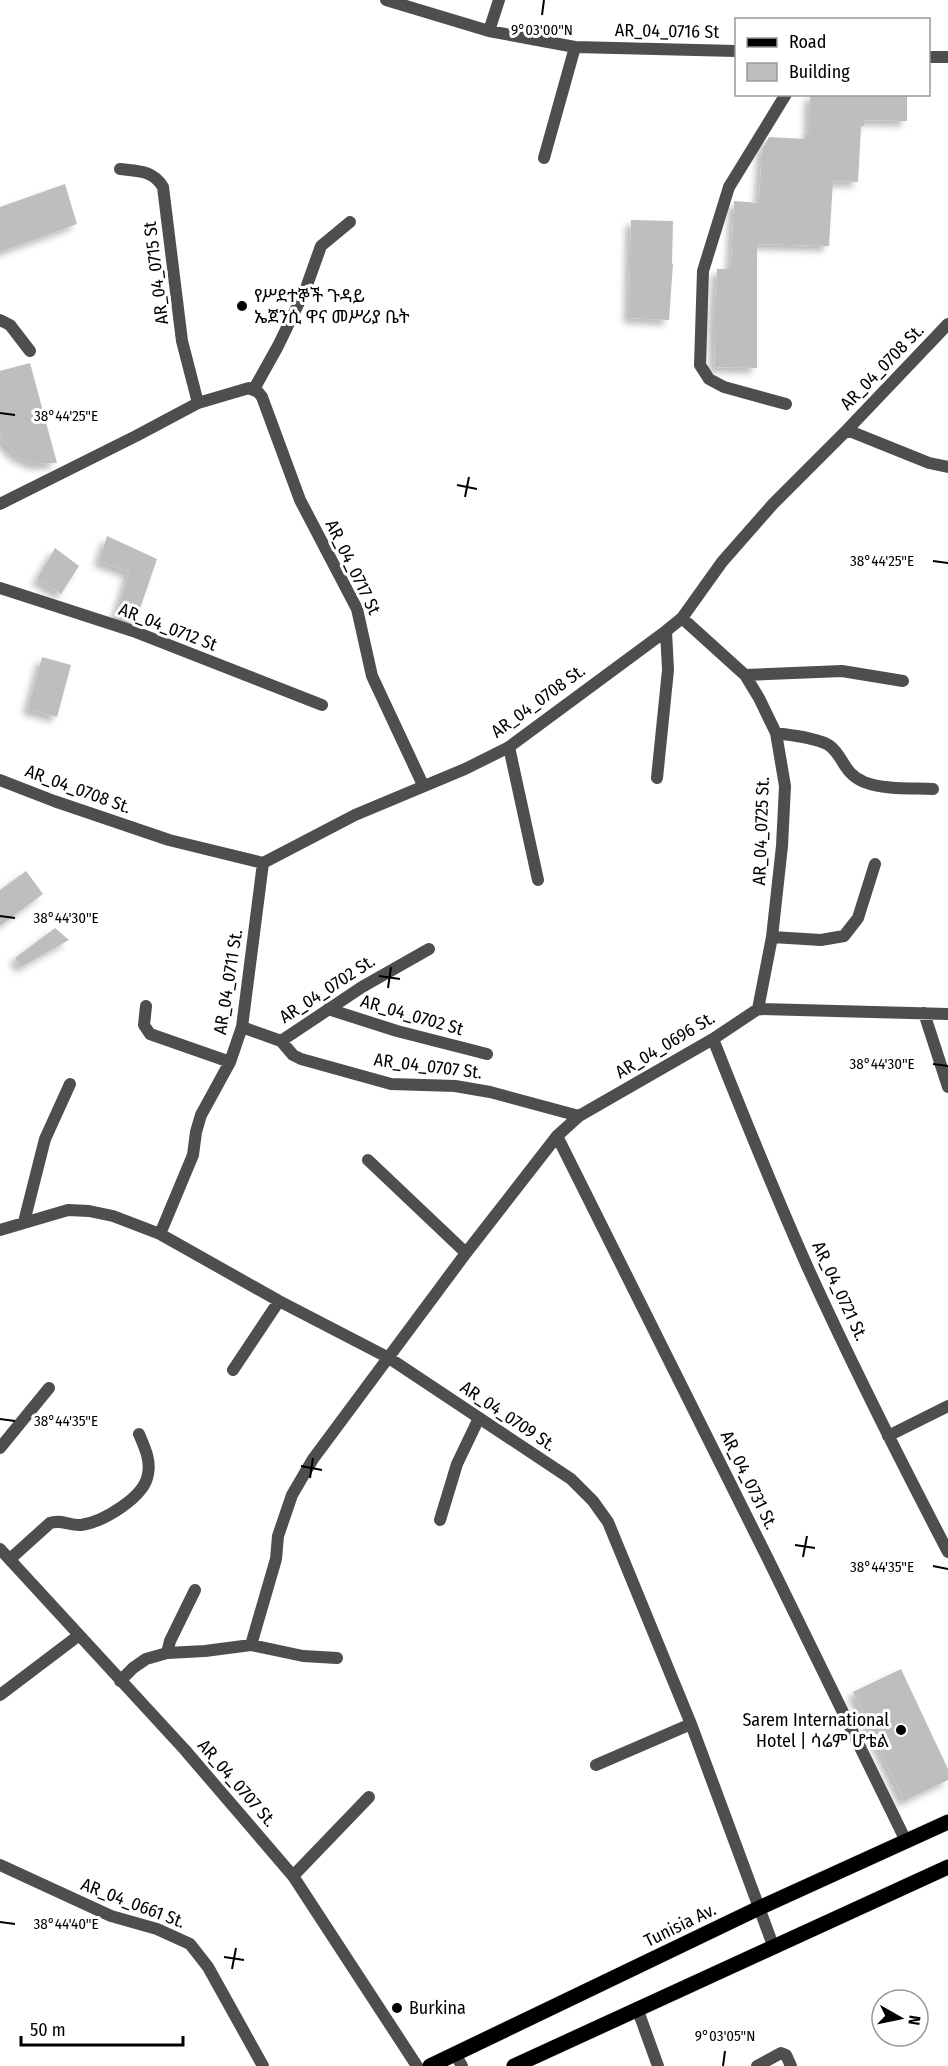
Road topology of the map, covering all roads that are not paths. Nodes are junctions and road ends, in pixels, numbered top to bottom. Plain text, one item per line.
1 (386, 0) edge
2 (499, 0) edge
3 (489, 31) junction
4 (574, 47) junction
5 (735, 51) edge
6 (930, 57) edge
7 (948, 57) edge
8 (785, 96) edge
9 (544, 158) dead end
10 (120, 169) dead end
11 (350, 222) dead end
12 (0, 320) edge
13 (948, 324) edge
14 (30, 351) dead end
15 (258, 393) junction
16 (198, 403) junction
17 (786, 404) dead end
18 (847, 430) junction
19 (948, 468) edge
20 (0, 504) edge
21 (0, 588) edge
22 (682, 618) junction
23 (666, 631) junction
24 (745, 675) junction
25 (903, 681) dead end
26 (322, 705) dead end
27 (776, 733) junction
28 (508, 747) junction
29 (657, 778) dead end
30 (0, 780) edge
31 (423, 785) junction
32 (933, 789) dead end
33 (263, 864) junction
34 (875, 864) dead end
35 (538, 880) dead end
36 (772, 937) junction
37 (429, 949) dead end
38 (146, 1006) dead end
39 (758, 1008) junction
40 (328, 1009) junction
41 (924, 1013) junction
42 (948, 1014) edge
43 (242, 1027) junction
44 (713, 1039) junction
45 (281, 1041) junction
46 (487, 1054) dead end
47 (230, 1062) junction
48 (70, 1084) dead end
49 (948, 1087) edge
50 (579, 1116) junction
51 (557, 1136) junction
52 (368, 1160) dead end
53 (24, 1222) junction
54 (0, 1230) edge
55 (160, 1234) junction
56 (466, 1253) junction
57 (279, 1301) junction
58 (389, 1358) junction
59 (233, 1370) dead end
60 (49, 1388) dead end
61 (948, 1406) edge
62 (479, 1418) junction
63 (139, 1434) dead end
64 (888, 1436) junction
65 (0, 1448) edge
66 (440, 1520) dead end
67 (0, 1549) edge
68 (948, 1552) edge
69 (10, 1559) junction
70 (195, 1590) dead end
71 (78, 1636) junction
72 (251, 1645) junction
73 (166, 1653) junction
74 (337, 1658) dead end
75 (120, 1681) junction
76 (0, 1695) edge
77 (691, 1724) junction
78 (596, 1765) dead end
79 (369, 1797) dead end
80 (948, 1822) edge
81 (906, 1841) junction
82 (0, 1865) edge
83 (948, 1868) edge
84 (293, 1876) junction
85 (759, 1908) junction
86 (774, 1948) junction
87 (637, 2008) junction
88 (458, 2060) edge
89 (263, 2066) edge
90 (417, 2066) edge
91 (430, 2066) edge
92 (514, 2066) edge
93 (658, 2066) edge
94 (757, 2066) edge
95 (791, 2066) edge

1 - 3 street, AR_04_0716 St
2 - 3 street
3 - 4 street, AR_04_0716 St
4 - 5 street, AR_04_0716 St
4 - 9 street
6 - 7 street
8 - 17 street
10 - 16 street, AR_04_0715 St
11 - 15 street
12 - 14 street
13 - 18 street, AR_04_0708 St.
15 - 16 street
15 - 31 street, AR_04_0717 St
16 - 20 street
18 - 19 street
18 - 22 street, AR_04_0708 St.
21 - 26 street, AR_04_0712 St
22 - 23 street, AR_04_0708 St.
22 - 24 street, AR_04_0725 St.
23 - 28 street, AR_04_0708 St.
23 - 29 street
24 - 25 street
24 - 27 street, AR_04_0725 St.
27 - 32 street
27 - 36 street, AR_04_0725 St.
28 - 31 street, AR_04_0708 St.
28 - 35 street
30 - 33 street, AR_04_0708 St.
31 - 33 street, AR_04_0708 St.
33 - 43 street, AR_04_0711 St.
34 - 36 street
36 - 39 street, AR_04_0725 St.
37 - 40 street, AR_04_0702 St.
38 - 47 street
39 - 41 street
39 - 44 street, AR_04_0696 St.
40 - 45 street, AR_04_0702 St.
40 - 46 street, AR_04_0702 St
41 - 42 street
41 - 49 street
43 - 45 street, AR_04_0702 St.
43 - 47 street, AR_04_0711 St.
44 - 50 street, AR_04_0696 St.
44 - 64 street, AR_04_0721 St.
45 - 50 street, AR_04_0707 St.
47 - 55 street, AR_04_0711 St.
48 - 53 street
50 - 51 street, AR_04_0696 St.
51 - 56 street, AR_04_0696 St.
51 - 81 street, AR_04_0731 St.
52 - 56 street
53 - 54 street, AR_04_0709 St.
53 - 55 street, AR_04_0709 St.
55 - 57 street, AR_04_0709 St.
56 - 58 street, AR_04_0696 St.
57 - 58 street, AR_04_0709 St.
57 - 59 street
58 - 62 street, AR_04_0709 St.
58 - 72 street, AR_04_0696 St.
60 - 65 street
61 - 64 street
62 - 66 street
62 - 77 street, AR_04_0709 St.
63 - 69 street
64 - 68 street, AR_04_0721 St.
67 - 69 street, AR_04_0707 St.
69 - 71 street, AR_04_0707 St.
70 - 73 street
71 - 75 street, AR_04_0707 St.
71 - 76 street
72 - 73 street
72 - 74 street
73 - 75 street
75 - 84 street, AR_04_0707 St.
77 - 78 street
77 - 85 street, AR_04_0709 St.
79 - 84 street
80 - 81 main road, Tunisia Av.
81 - 85 main road, Tunisia Av.
82 - 89 street, AR_04_0661 St.
83 - 86 main road
84 - 90 street, AR_04_0707 St.
85 - 86 street, AR_04_0709 St.
85 - 88 main road, Tunisia Av.
86 - 87 main road
87 - 92 main road
87 - 93 street
88 - 91 main road, Tunisia Av.
94 - 95 street

